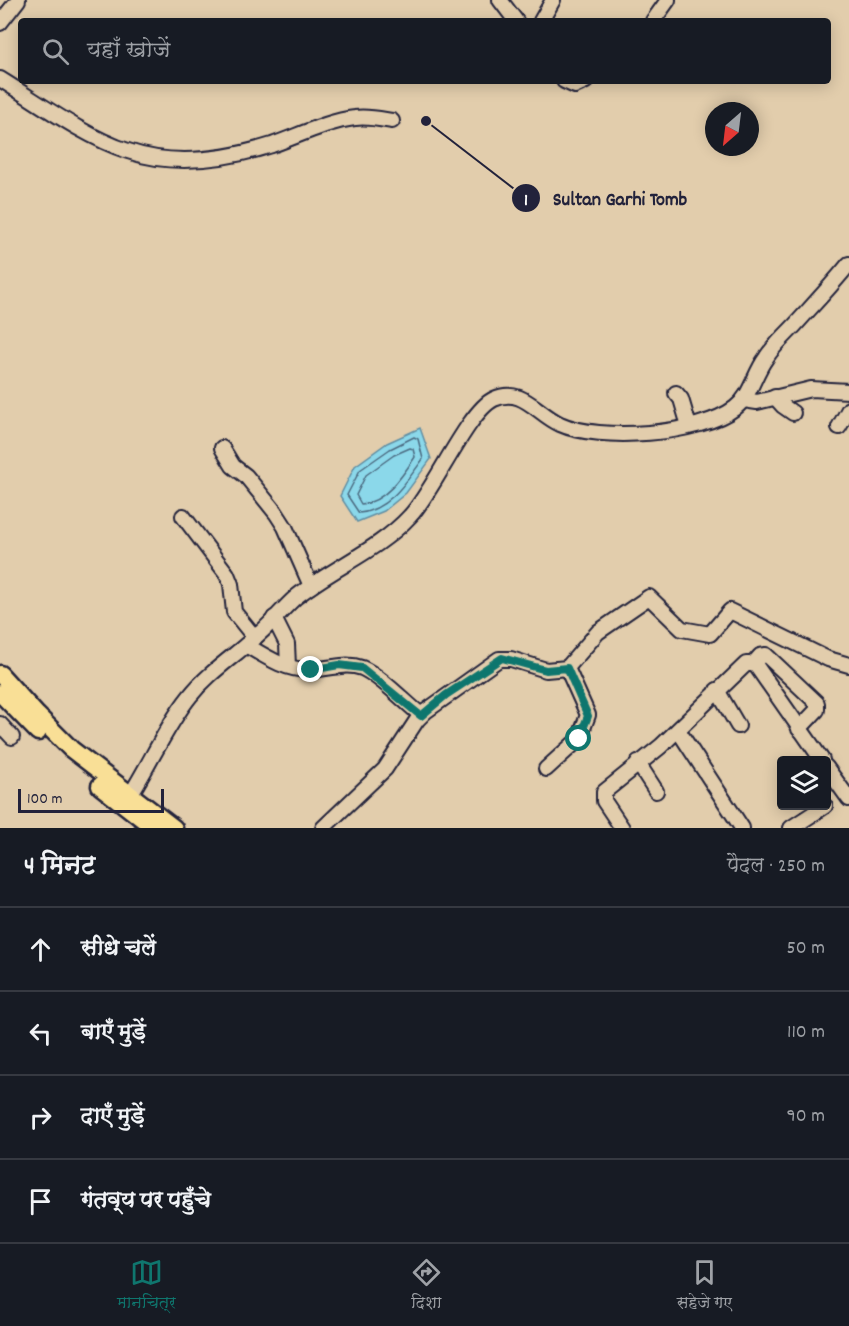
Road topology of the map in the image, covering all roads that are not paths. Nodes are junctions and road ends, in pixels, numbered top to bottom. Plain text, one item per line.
1 (18, 0) edge
2 (500, 0) edge
3 (553, 0) edge
4 (668, 0) edge
5 (514, 18) edge
6 (544, 18) edge
7 (655, 18) edge
8 (0, 22) edge
9 (0, 79) edge
10 (392, 121) dead end
11 (849, 264) edge
12 (849, 391) edge
13 (676, 393) dead end
14 (775, 397) junction
15 (744, 400) junction
16 (849, 409) edge
17 (792, 413) dead end
18 (689, 426) junction
19 (839, 427) dead end
20 (222, 448) dead end
21 (183, 516) dead end
22 (311, 586) junction
23 (274, 618) junction
24 (250, 642) junction
25 (753, 664) junction
26 (849, 665) edge
27 (288, 666) junction
28 (567, 668) junction
29 (0, 674) edge
30 (717, 690) junction
31 (0, 693) edge
32 (421, 716) junction
33 (0, 724) edge
34 (738, 726) dead end
35 (799, 729) junction
36 (678, 730) junction
37 (12, 736) dead end
38 (819, 756) edge
39 (638, 764) junction
40 (546, 769) dead end
41 (831, 774) edge
42 (656, 791) dead end
43 (847, 796) edge
44 (127, 800) junction
45 (831, 803) edge
46 (818, 810) edge
47 (154, 828) edge
48 (174, 828) edge
49 (323, 828) edge
50 (622, 828) edge
51 (742, 828) edge
52 (791, 828) edge

1 - 8 street
2 - 5 street
3 - 6 street
4 - 7 street
9 - 10 street
11 - 15 street
12 - 14 street
13 - 18 street
14 - 15 street
14 - 17 street
15 - 18 street
16 - 19 street
18 - 22 street
20 - 22 street
21 - 24 street
22 - 23 street
23 - 24 street
23 - 27 street
24 - 27 street
24 - 44 street
25 - 30 street
25 - 35 street
25 - 35 street
26 - 28 street
27 - 32 street
28 - 32 street
28 - 40 street
29 - 44 main road
30 - 34 street
30 - 36 street
31 - 44 main road
32 - 49 street
33 - 37 street
35 - 38 street
36 - 39 street
36 - 51 street
39 - 42 street
39 - 50 street
41 - 43 street
43 - 45 street
44 - 47 main road
44 - 48 main road
46 - 52 street

